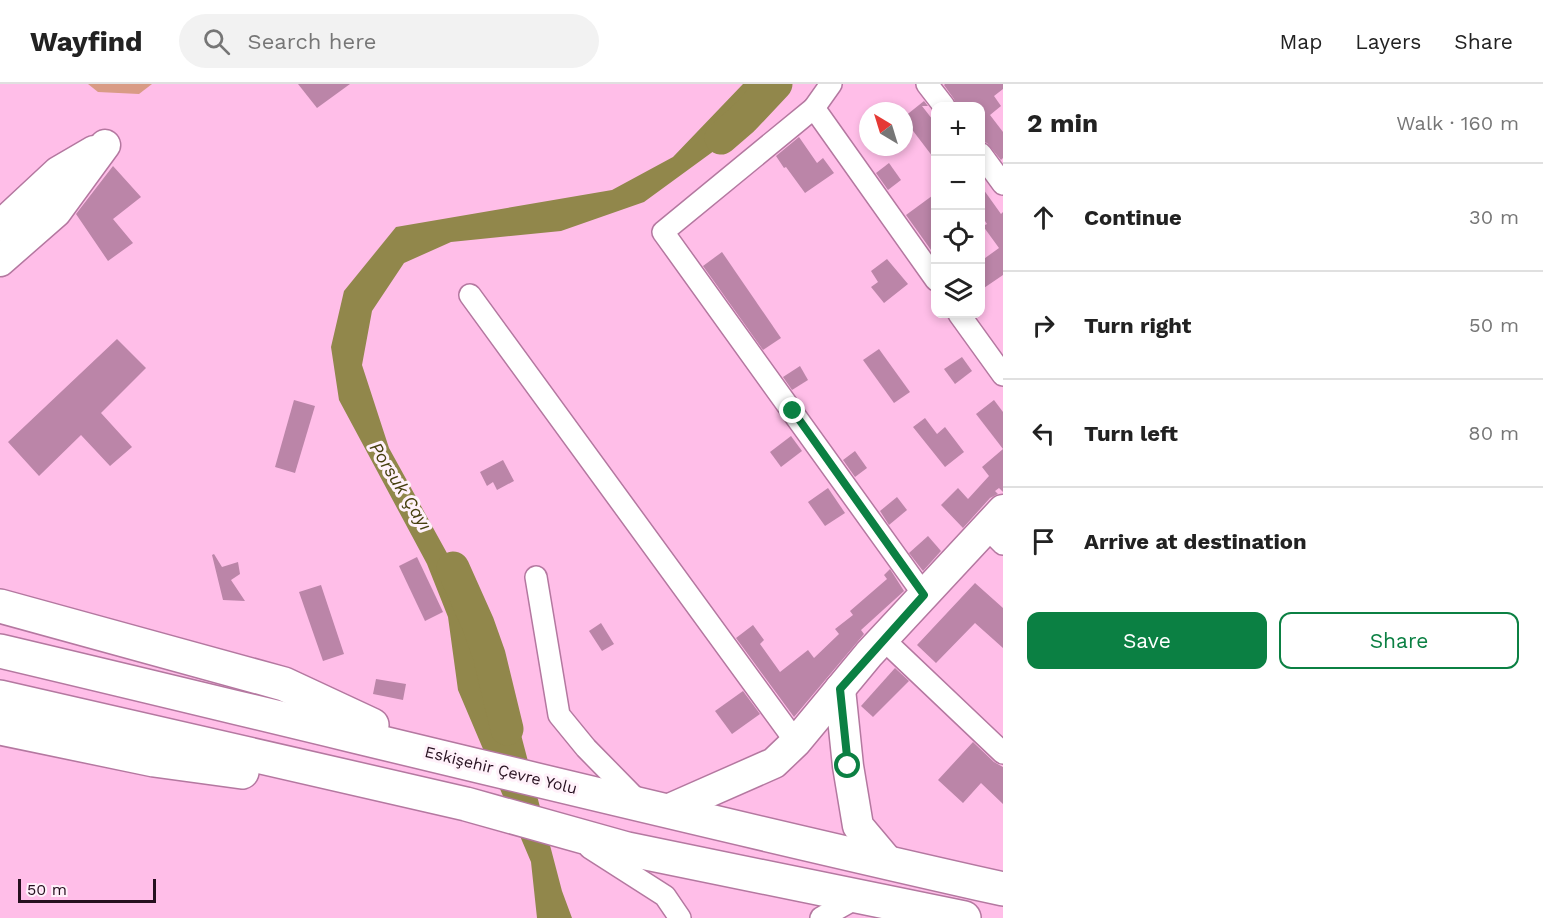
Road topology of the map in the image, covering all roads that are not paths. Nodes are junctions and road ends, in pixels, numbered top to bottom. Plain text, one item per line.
1 (831, 84) edge
2 (927, 84) edge
3 (941, 102) edge
4 (814, 108) junction
5 (982, 156) edge
6 (1003, 184) edge
7 (0, 226) edge
8 (0, 261) edge
9 (931, 273) edge
10 (470, 295) dead end
11 (962, 318) edge
12 (1003, 375) edge
13 (998, 527) edge
14 (536, 577) dead end
15 (924, 595) junction
16 (0, 606) edge
17 (883, 639) junction
18 (0, 651) edge
19 (840, 689) junction
20 (0, 697) edge
21 (0, 728) edge
22 (796, 742) junction
23 (1003, 753) edge
24 (440, 755) junction
25 (466, 804) junction
26 (653, 808) junction
27 (564, 833) junction
28 (890, 864) junction
29 (1003, 889) edge
30 (858, 897) junction
31 (949, 916) edge
32 (680, 918) edge
33 (821, 918) edge

1 - 4 street
2 - 3 street
4 - 9 street
4 - 15 street
5 - 6 street
7 - 8 street
10 - 22 street
11 - 12 street
13 - 15 street
14 - 26 street
15 - 17 street
16 - 24 highway
17 - 19 street
17 - 23 street
18 - 24 highway, Eskişehir Çevre Yolu
19 - 22 street
19 - 28 street
20 - 25 highway
21 - 25 highway
22 - 26 street
24 - 26 highway, Eskişehir Çevre Yolu
25 - 27 highway
26 - 28 highway, Eskişehir Çevre Yolu
27 - 30 highway
27 - 32 street
28 - 29 highway, Eskişehir Çevre Yolu
30 - 31 highway
30 - 33 street

